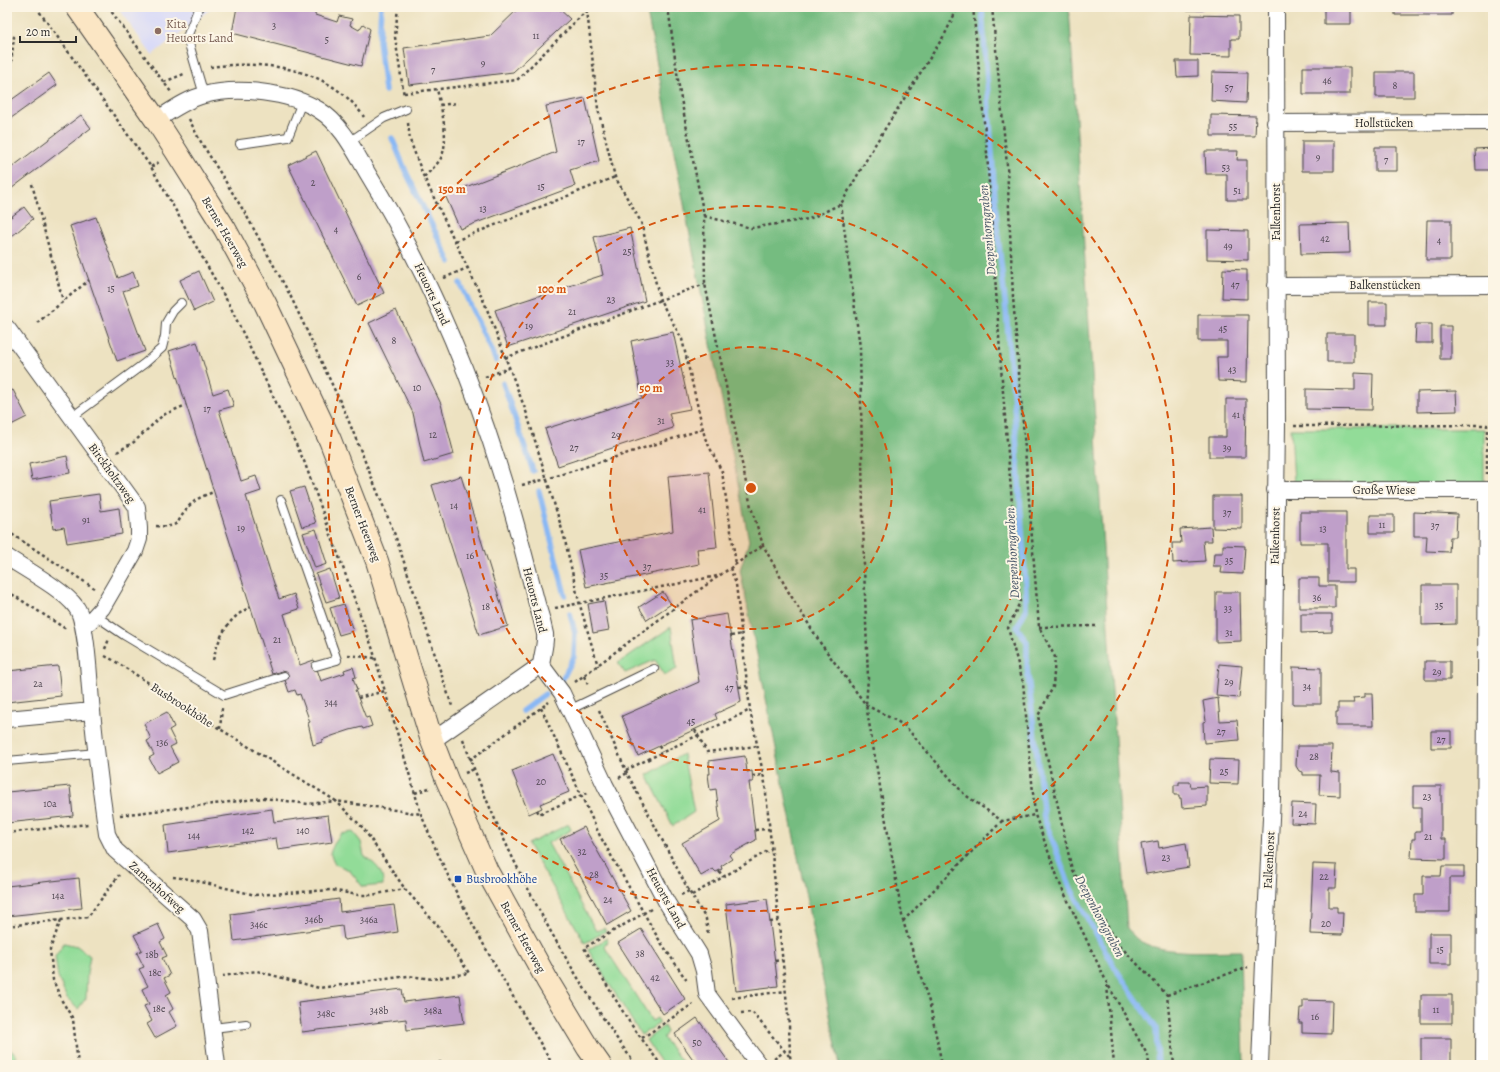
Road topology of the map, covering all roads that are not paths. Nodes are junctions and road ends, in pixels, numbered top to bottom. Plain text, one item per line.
1 (77, 7) edge
2 (199, 7) edge
3 (1276, 7) edge
4 (204, 95) junction
5 (302, 102) junction
6 (406, 108) road end
7 (156, 120) junction
8 (1493, 122) edge
9 (1275, 124) junction
10 (348, 142) junction
11 (240, 144) dead end
12 (1493, 285) edge
13 (1276, 286) junction
14 (182, 303) dead end
15 (7, 328) edge
16 (72, 418) junction
17 (1275, 490) junction
18 (1490, 490) edge
19 (281, 500) dead end
20 (7, 558) edge
21 (96, 616) junction
22 (82, 623) junction
23 (541, 665) junction
24 (316, 666) dead end
25 (654, 670) dead end
26 (284, 676) dead end
27 (569, 710) junction
28 (92, 711) junction
29 (7, 718) edge
30 (432, 741) junction
31 (97, 753) junction
32 (7, 761) edge
33 (246, 1024) dead end
34 (213, 1028) junction
35 (217, 1065) edge
36 (600, 1065) edge
37 (759, 1065) edge
38 (1260, 1065) edge
39 (1484, 1065) edge

1 - 7 main road, Berner Heerweg
2 - 4 lane
3 - 9 street, Falkenhorst
4 - 5 street, Heuorts Land
4 - 7 street, Heuorts Land
5 - 10 street, Heuorts Land
5 - 11 lane
6 - 10 lane
7 - 30 main road, Berner Heerweg
8 - 9 street, Hollstücken
9 - 13 street, Falkenhorst
10 - 23 street, Heuorts Land
12 - 13 street, Balkenstücken
13 - 17 street, Falkenhorst
14 - 16 lane
15 - 16 street, Birckholtzweg
16 - 21 street, Birckholtzweg
17 - 18 street, Große Wiese
17 - 38 street, Falkenhorst
18 - 39 street
19 - 24 lane
20 - 22 street
21 - 22 street
21 - 26 lane
22 - 28 street, Zamenhofweg
23 - 27 street, Heuorts Land
23 - 30 street
25 - 27 lane
27 - 37 street, Heuorts Land
28 - 29 street
28 - 31 street, Zamenhofweg
30 - 36 main road, Berner Heerweg
31 - 32 lane
31 - 34 street, Zamenhofweg
33 - 34 lane
34 - 35 street, Zamenhofweg

